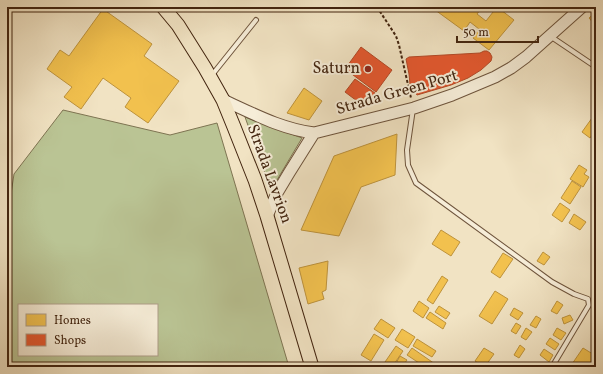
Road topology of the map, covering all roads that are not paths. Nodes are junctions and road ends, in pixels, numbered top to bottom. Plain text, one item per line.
1 (164, 7) edge
2 (582, 7) edge
3 (256, 20) dead end
4 (550, 36) junction
5 (596, 67) edge
6 (210, 77) junction
7 (223, 100) junction
8 (414, 108) junction
9 (314, 133) junction
10 (267, 216) junction
11 (312, 367) edge
12 (552, 367) edge

1 - 6 main road, Strada Lavrion
2 - 4 street, Strada Green Port
3 - 6 lane
4 - 5 lane
4 - 8 street, Strada Green Port
6 - 7 main road, Strada Lavrion
7 - 9 street, Strada Green Port
7 - 10 main road, Strada Lavrion
8 - 9 street, Strada Green Port
8 - 12 lane
9 - 10 street
10 - 11 main road, Strada Lavrion

